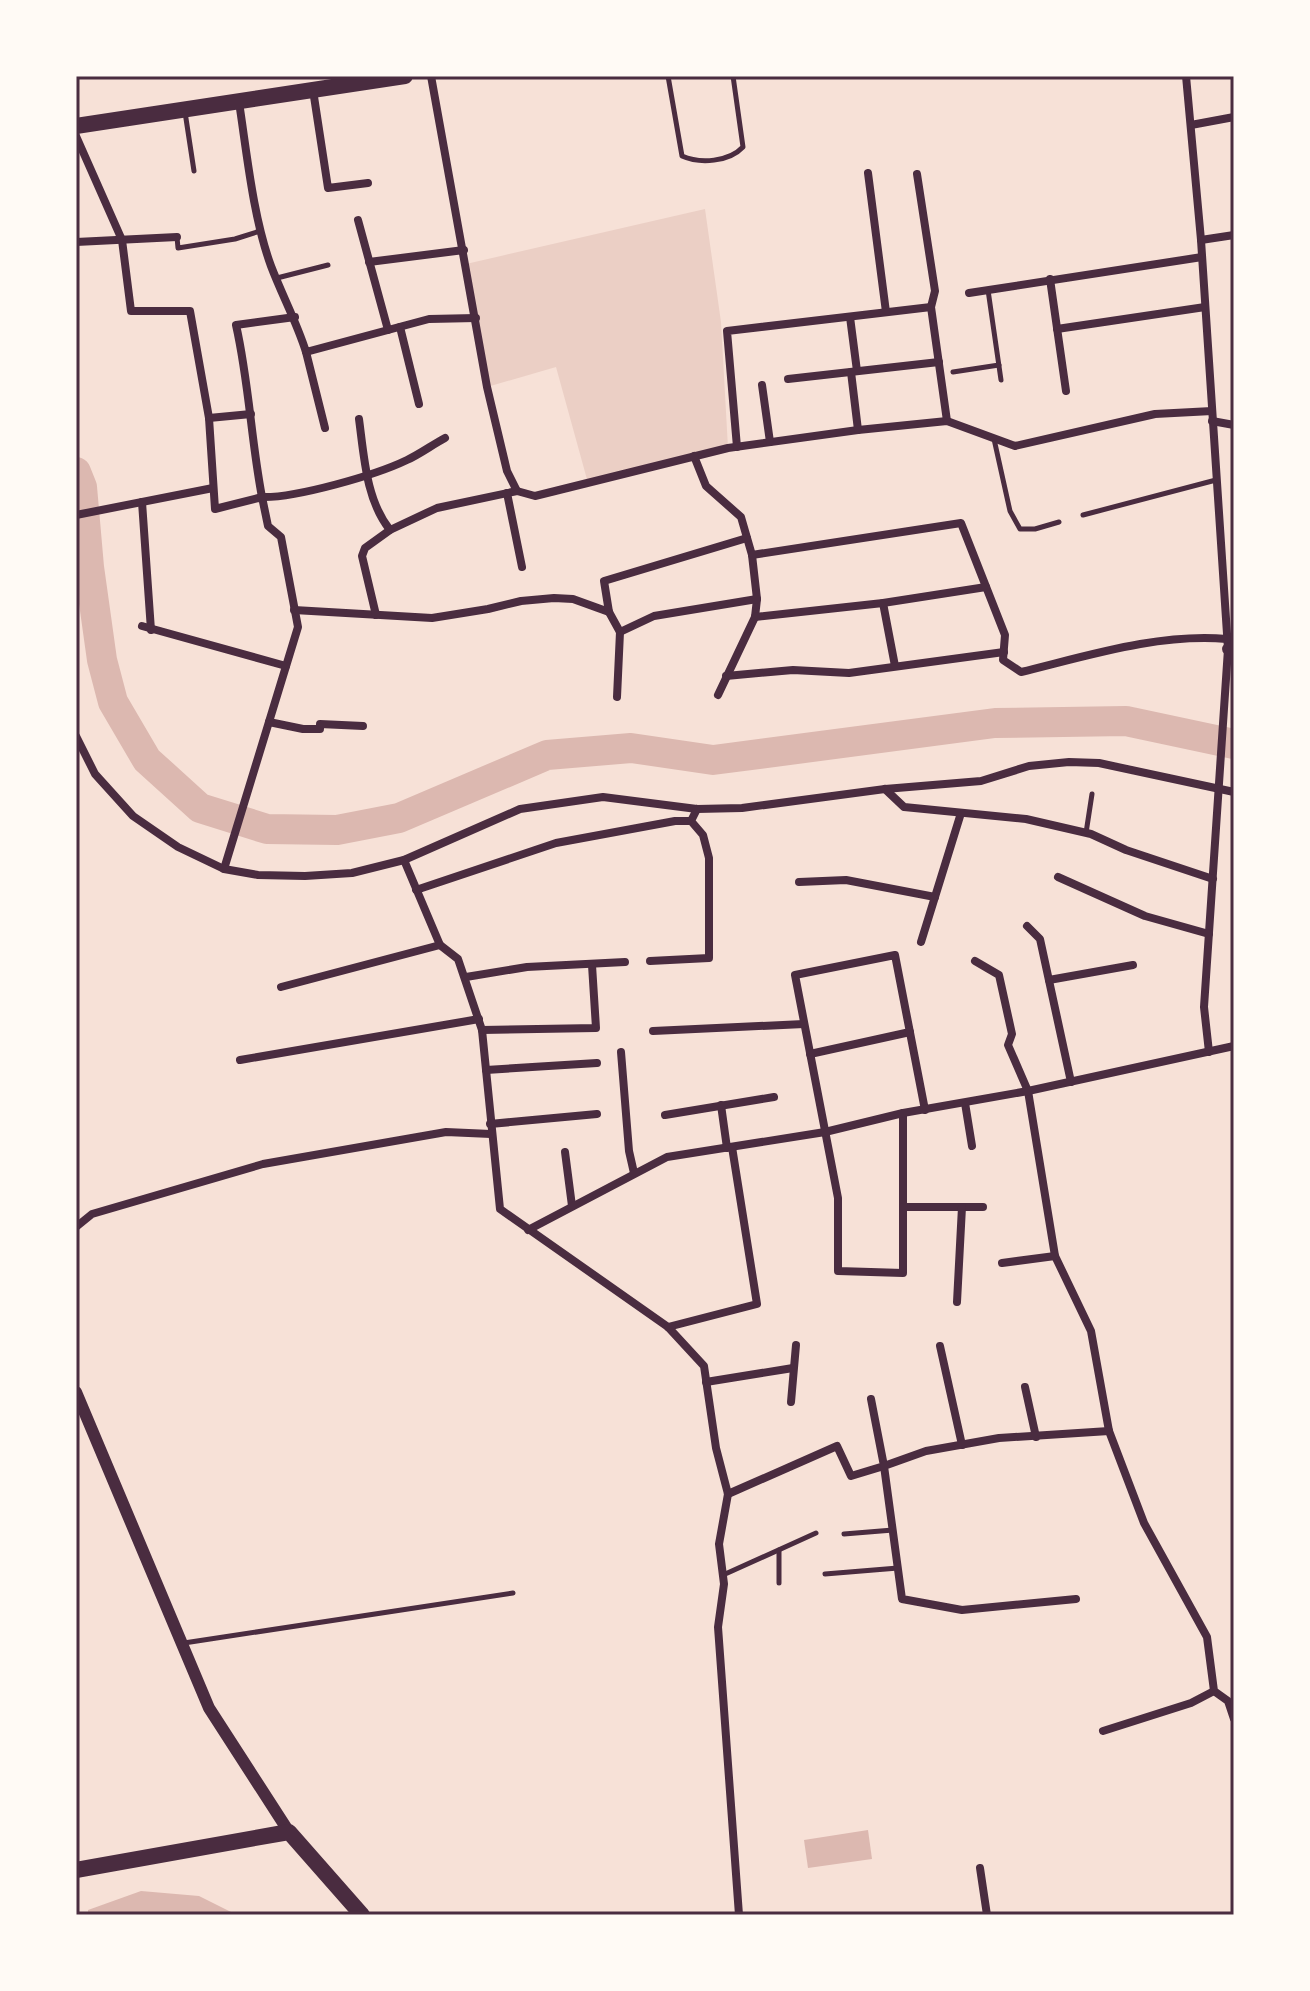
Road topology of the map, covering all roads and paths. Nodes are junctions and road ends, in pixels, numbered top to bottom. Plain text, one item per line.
1 (405, 76) edge
2 (431, 76) edge
3 (668, 76) edge
4 (733, 76) edge
5 (1186, 76) edge
6 (351, 80) edge
7 (313, 90) junction
8 (239, 102) junction
9 (184, 110) junction
10 (1234, 117) edge
11 (1191, 125) junction
12 (76, 126) edge
13 (76, 136) edge
14 (194, 171) dead end
15 (868, 173) dead end
16 (917, 174) dead end
17 (368, 183) dead end
18 (358, 220) dead end
19 (261, 231) junction
20 (1234, 235) edge
21 (177, 237) joint
22 (122, 240) junction
23 (1201, 240) junction
24 (76, 242) edge
25 (464, 250) junction
26 (1202, 257) junction
27 (369, 262) junction
28 (328, 265) dead end
29 (277, 278) junction
30 (1050, 279) junction
31 (988, 290) junction
32 (969, 293) dead end
33 (931, 307) junction
34 (1205, 307) junction
35 (886, 312) junction
36 (295, 317) junction
37 (850, 317) junction
38 (476, 318) junction
39 (400, 327) junction
40 (1057, 329) junction
41 (388, 330) junction
42 (306, 352) junction
43 (939, 362) junction
44 (999, 365) junction
45 (854, 371) junction
46 (953, 372) dead end
47 (788, 379) dead end
48 (1001, 380) dead end
49 (762, 385) dead end
50 (1066, 391) dead end
51 (419, 404) dead end
52 (1212, 411) junction
53 (251, 414) junction
54 (209, 418) junction
55 (359, 419) dead end
56 (947, 421) junction
57 (1212, 421) junction
58 (1234, 425) edge
59 (325, 428) dead end
60 (858, 430) junction
61 (445, 438) dead end
62 (993, 438) junction
63 (770, 442) junction
64 (737, 447) junction
65 (694, 456) junction
66 (366, 474) junction
67 (1216, 480) junction
68 (213, 488) junction
69 (512, 492) junction
70 (262, 497) junction
71 (142, 502) junction
72 (76, 515) edge
73 (1083, 515) dead end
74 (1059, 522) dead end
75 (390, 530) junction
76 (747, 538) junction
77 (752, 555) junction
78 (522, 567) dead end
79 (986, 587) junction
80 (757, 599) junction
81 (883, 603) junction
82 (294, 610) junction
83 (609, 612) junction
84 (376, 615) junction
85 (755, 617) junction
86 (620, 632) junction
87 (1230, 646) edge
88 (1004, 652) junction
89 (286, 666) junction
90 (895, 666) junction
91 (726, 676) junction
92 (718, 695) dead end
93 (617, 697) dead end
94 (269, 722) junction
95 (363, 726) dead end
96 (76, 736) edge
97 (885, 789) junction
98 (1218, 789) junction
99 (1234, 792) edge
100 (1092, 794) dead end
101 (697, 809) junction
102 (961, 813) junction
103 (691, 821) junction
104 (1086, 833) junction
105 (404, 860) junction
106 (224, 869) junction
107 (1058, 877) dead end
108 (1213, 879) junction
109 (799, 882) dead end
110 (416, 890) junction
111 (935, 897) junction
112 (1027, 926) dead end
113 (1209, 934) junction
114 (921, 942) dead end
115 (440, 945) junction
116 (650, 961) dead end
117 (975, 961) dead end
118 (625, 962) dead end
119 (592, 965) junction
120 (1133, 965) dead end
121 (466, 977) junction
122 (1049, 980) junction
123 (281, 987) dead end
124 (479, 1019) junction
125 (804, 1024) junction
126 (482, 1030) junction
127 (653, 1031) dead end
128 (910, 1032) junction
129 (1234, 1046) edge
130 (621, 1052) dead end
131 (1209, 1052) junction
132 (810, 1054) junction
133 (240, 1060) dead end
134 (597, 1063) dead end
135 (486, 1070) junction
136 (1071, 1082) junction
137 (1028, 1091) junction
138 (774, 1097) dead end
139 (965, 1103) junction
140 (721, 1105) junction
141 (925, 1110) junction
142 (903, 1113) junction
143 (597, 1114) dead end
144 (665, 1115) dead end
145 (490, 1129) junction
146 (825, 1132) junction
147 (972, 1146) dead end
148 (729, 1148) junction
149 (565, 1152) dead end
150 (634, 1173) junction
151 (572, 1206) junction
152 (903, 1207) junction
153 (962, 1207) junction
154 (983, 1207) dead end
155 (76, 1227) edge
156 (528, 1230) junction
157 (1055, 1256) junction
158 (1002, 1263) dead end
159 (957, 1302) dead end
160 (668, 1327) junction
161 (796, 1345) dead end
162 (940, 1346) dead end
163 (793, 1368) junction
164 (706, 1382) junction
165 (1025, 1387) dead end
166 (76, 1392) edge
167 (871, 1399) dead end
168 (791, 1402) dead end
169 (1109, 1431) junction
170 (1036, 1437) junction
171 (962, 1445) junction
172 (884, 1466) junction
173 (728, 1494) junction
174 (893, 1530) junction
175 (816, 1533) dead end
176 (844, 1534) dead end
177 (779, 1550) junction
178 (898, 1568) junction
179 (825, 1574) dead end
180 (723, 1575) junction
181 (779, 1583) dead end
182 (513, 1593) dead end
183 (1076, 1599) dead end
184 (184, 1643) junction
185 (1214, 1691) junction
186 (1234, 1719) edge
187 (1103, 1731) dead end
188 (289, 1832) junction
189 (980, 1868) dead end
190 (76, 1870) edge
191 (362, 1915) edge
192 (739, 1915) edge
193 (987, 1915) edge

1 - 6 main road
2 - 25 street
3 - 4 lane
5 - 11 street
6 - 7 main road
7 - 8 main road
7 - 17 street
8 - 9 main road
8 - 19 street
9 - 12 main road
9 - 14 lane
10 - 11 street
11 - 23 street
13 - 22 street
15 - 35 street
16 - 33 street
18 - 27 street
19 - 21 lane
19 - 29 street
20 - 23 street
21 - 22 street
22 - 24 street
22 - 54 street
23 - 26 street
25 - 27 street
25 - 38 street
26 - 30 street
26 - 34 street
27 - 41 street
28 - 29 lane
29 - 36 street
30 - 31 street
30 - 40 street
31 - 32 street
31 - 44 lane
33 - 35 street
33 - 43 street
34 - 40 street
34 - 52 street
35 - 37 street
36 - 42 street
36 - 53 street
37 - 45 street
37 - 64 street
38 - 39 street
38 - 69 street
39 - 41 street
39 - 51 street
40 - 50 street
41 - 42 street
42 - 59 street
43 - 45 street
43 - 56 street
44 - 46 lane
44 - 48 lane
45 - 47 street
45 - 60 street
49 - 63 street
52 - 57 street
52 - 62 street
53 - 54 street
53 - 70 street
54 - 68 street
55 - 66 street
56 - 60 street
56 - 62 street
57 - 58 street
57 - 67 street
60 - 63 street
61 - 66 street
62 - 74 lane
63 - 64 street
64 - 65 street
65 - 69 street
65 - 76 street
66 - 70 street
66 - 75 street
67 - 73 lane
67 - 87 street
68 - 70 street
68 - 71 street
69 - 75 street
69 - 78 street
70 - 82 street
71 - 72 street
71 - 89 street
75 - 84 street
76 - 77 street
76 - 83 street
77 - 79 street
77 - 80 street
79 - 81 street
79 - 88 street
80 - 85 street
80 - 86 street
81 - 85 street
81 - 90 street
82 - 84 street
82 - 89 street
83 - 84 street
83 - 86 street
85 - 91 street
86 - 93 street
87 - 88 street
87 - 98 street
88 - 90 street
89 - 94 street
90 - 91 street
91 - 92 street
94 - 95 street
94 - 106 street
96 - 106 street
97 - 98 street
97 - 101 street
97 - 102 street
98 - 99 street
98 - 108 street
100 - 104 lane
101 - 103 street
101 - 105 street
102 - 104 street
102 - 111 street
103 - 110 street
103 - 116 street
104 - 108 street
105 - 106 street
105 - 110 street
107 - 113 street
108 - 113 street
109 - 111 street
110 - 115 street
111 - 114 street
112 - 122 street
113 - 131 street
115 - 121 street
115 - 123 street
117 - 137 street
118 - 119 street
119 - 121 street
119 - 126 street
120 - 122 street
121 - 124 street
122 - 136 street
124 - 126 street
124 - 133 street
125 - 127 street
125 - 128 street
125 - 132 street
126 - 135 street
128 - 132 street
128 - 141 street
129 - 131 street
130 - 150 street
131 - 136 street
132 - 146 street
134 - 135 street
135 - 145 street
136 - 137 street
137 - 139 street
137 - 157 street
138 - 140 street
139 - 141 street
139 - 147 street
140 - 144 street
140 - 148 street
141 - 142 street
142 - 146 street
142 - 152 street
143 - 145 street
145 - 155 street
145 - 156 street
146 - 148 street
146 - 152 street
148 - 150 street
148 - 160 street
149 - 151 street
150 - 151 street
151 - 156 street
152 - 153 street
153 - 154 street
153 - 159 street
156 - 160 street
157 - 158 street
157 - 169 street
160 - 164 street
161 - 163 street
162 - 171 street
163 - 164 street
163 - 168 street
164 - 173 street
165 - 170 street
166 - 184 street
167 - 172 street
169 - 170 street
169 - 185 street
170 - 171 street
171 - 172 street
172 - 173 street
172 - 174 street
173 - 180 street
174 - 176 lane
174 - 178 street
175 - 177 lane
177 - 180 lane
177 - 181 lane
178 - 179 lane
178 - 183 street
180 - 192 street
182 - 184 lane
184 - 188 street
185 - 186 street
185 - 187 street
188 - 190 main road
188 - 191 main road
189 - 193 street

